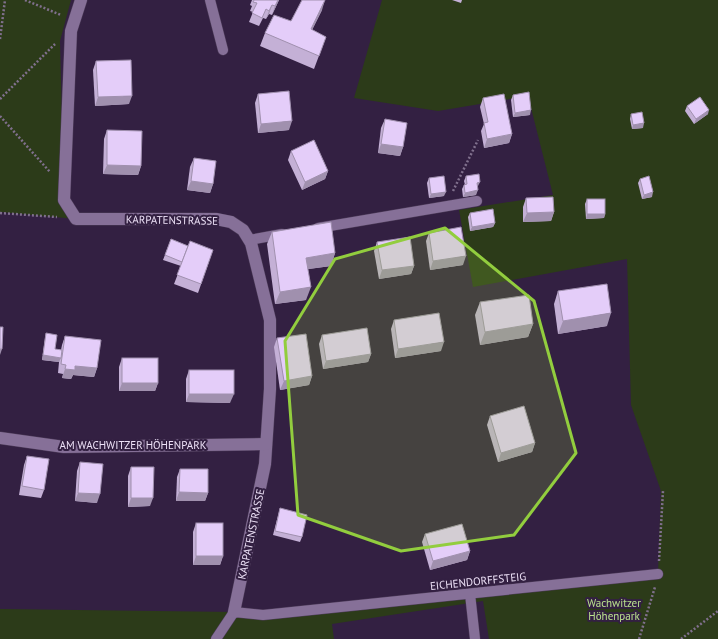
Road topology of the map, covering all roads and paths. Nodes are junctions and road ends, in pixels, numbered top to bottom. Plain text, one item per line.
1 (5, 0) edge
2 (25, 0) edge
3 (81, 0) edge
4 (210, 0) edge
5 (73, 25) junction
6 (0, 39) edge
7 (223, 50) dead end
8 (0, 99) edge
9 (0, 116) edge
10 (478, 140) dead end
11 (66, 189) junction
12 (477, 201) dead end
13 (446, 206) junction
14 (0, 213) edge
15 (76, 219) junction
16 (249, 240) junction
17 (0, 438) edge
18 (266, 444) junction
19 (663, 491) dead end
20 (658, 574) junction
21 (470, 594) junction
22 (718, 610) edge
23 (234, 612) junction
24 (216, 639) edge
25 (475, 639) edge
26 (639, 639) edge
27 (681, 639) edge

1 - 6 path
2 - 5 path
3 - 5 street
4 - 7 lane
5 - 8 path
5 - 11 street
9 - 11 path
10 - 13 path
11 - 15 street
12 - 13 lane
13 - 16 lane
14 - 15 path
15 - 16 street, KARPATENSTRASSE
16 - 18 street, KARPATENSTRASSE
17 - 18 street, AM WACHWITZER HÖHENPARK
18 - 23 street, KARPATENSTRASSE
19 - 20 path
20 - 21 lane, EICHENDORFFSTEIG
20 - 26 path
21 - 23 lane, EICHENDORFFSTEIG
21 - 25 lane
22 - 27 path
23 - 24 lane

